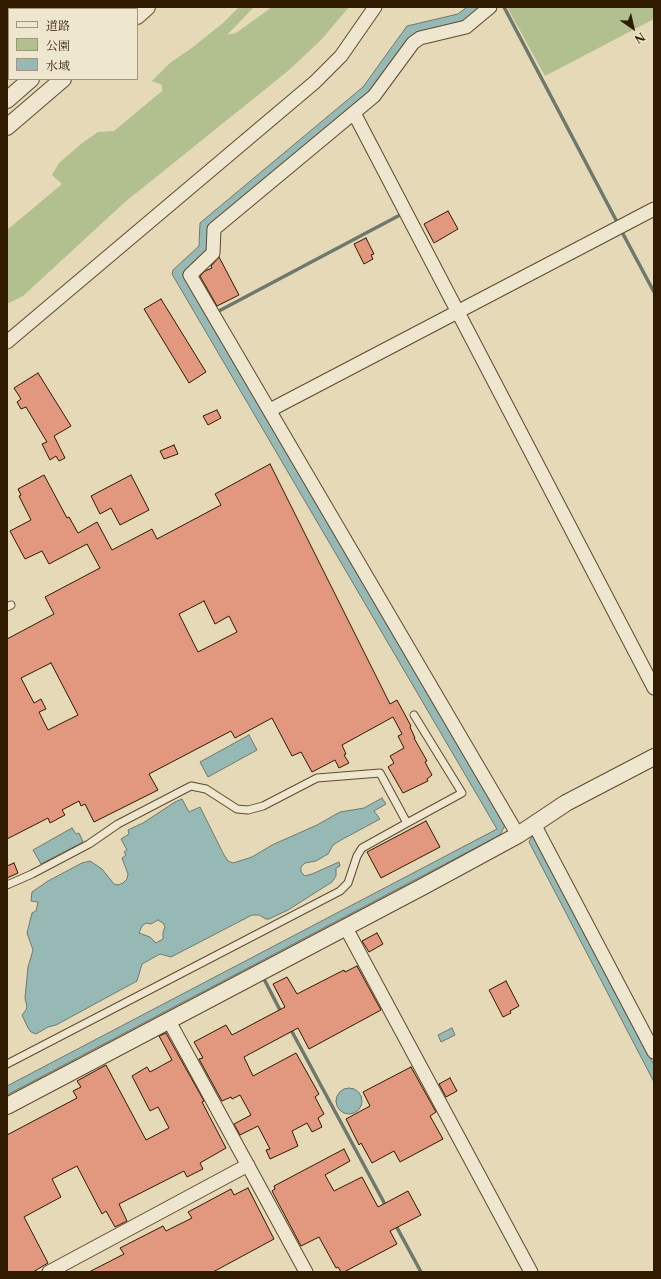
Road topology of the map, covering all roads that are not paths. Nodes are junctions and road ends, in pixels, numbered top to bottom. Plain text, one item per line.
1 (147, 7) edge
2 (375, 7) edge
3 (490, 7) edge
4 (138, 15) edge
5 (30, 80) edge
6 (62, 80) edge
7 (7, 100) edge
8 (354, 113) junction
9 (7, 127) edge
10 (654, 209) edge
11 (458, 311) junction
12 (7, 342) edge
13 (270, 410) junction
14 (654, 688) edge
15 (414, 714) dead end
16 (654, 757) edge
17 (407, 823) junction
18 (534, 824) junction
19 (518, 835) junction
20 (7, 885) edge
21 (346, 928) junction
22 (169, 1021) junction
23 (654, 1052) edge
24 (7, 1064) edge
25 (7, 1106) edge
26 (248, 1165) junction
27 (49, 1272) edge
28 (306, 1272) edge
29 (531, 1272) edge

1 - 4 street
2 - 12 street
3 - 8 street
5 - 7 street
6 - 9 street
8 - 11 street
8 - 13 street
10 - 11 street
11 - 13 street
11 - 14 street
13 - 19 street
15 - 17 lane
16 - 18 street
17 - 20 lane
17 - 24 lane
18 - 19 street
18 - 23 street
19 - 21 street
21 - 22 street
21 - 29 street
22 - 25 street
22 - 26 street
26 - 27 street
26 - 28 street

